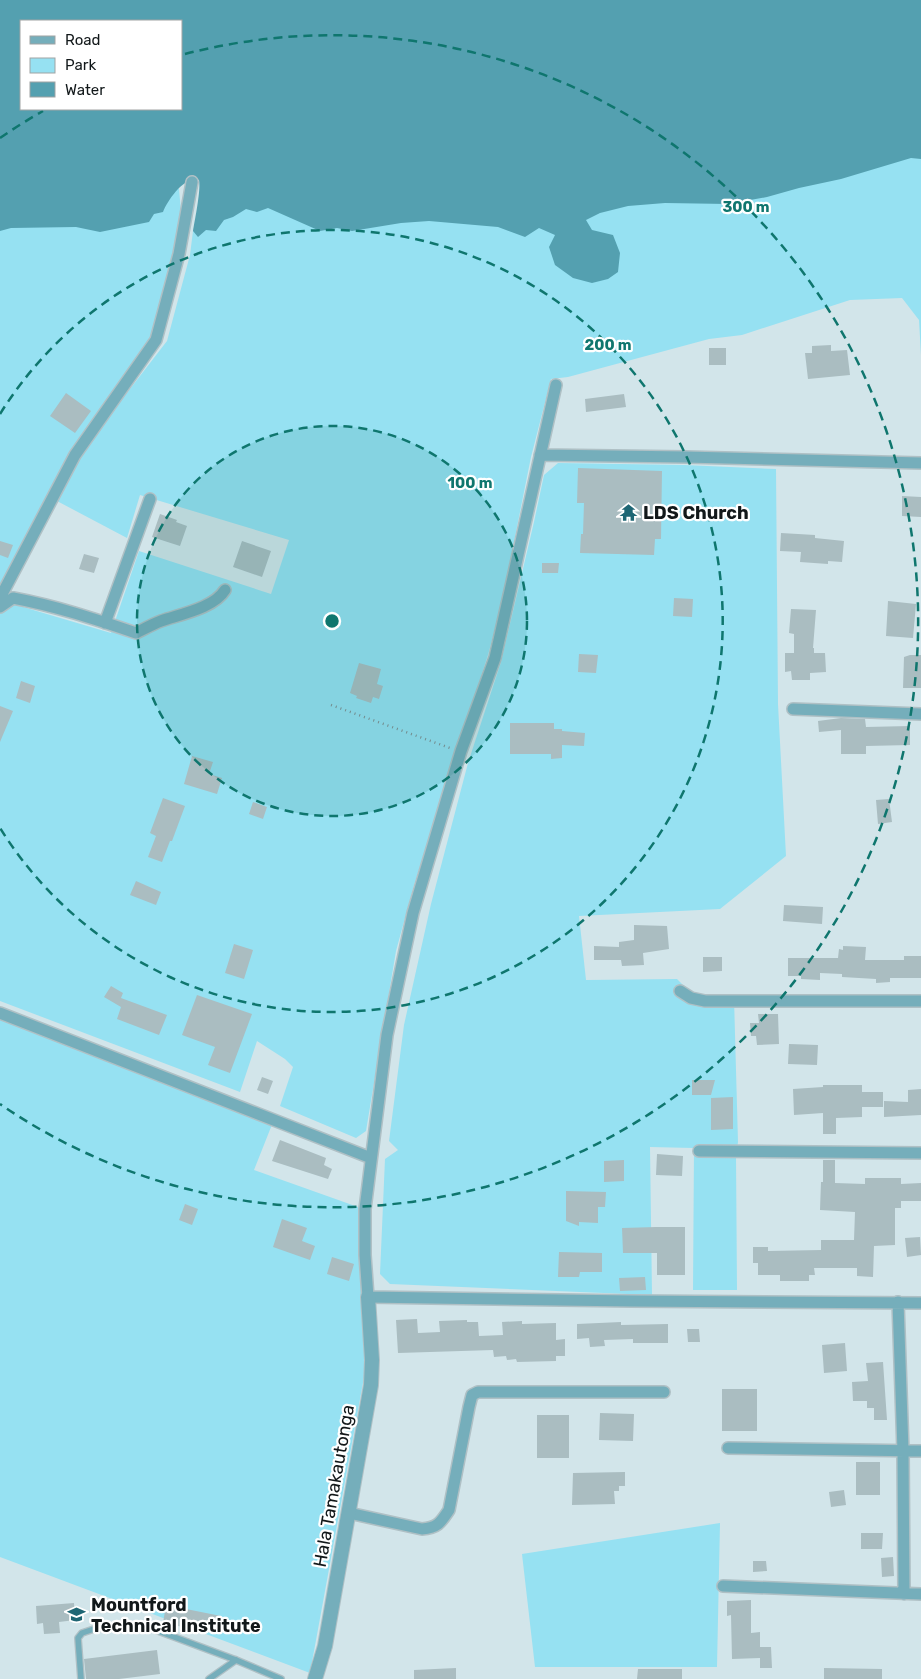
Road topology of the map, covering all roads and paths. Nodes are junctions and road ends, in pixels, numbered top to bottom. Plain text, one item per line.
1 (192, 182) dead end
2 (556, 385) dead end
3 (540, 455) junction
4 (921, 463) edge
5 (150, 499) dead end
6 (225, 590) dead end
7 (0, 598) edge
8 (0, 607) edge
9 (105, 623) junction
10 (331, 705) dead end
11 (794, 709) dead end
12 (921, 714) edge
13 (461, 752) junction
14 (680, 991) dead end
15 (921, 1001) edge
16 (0, 1013) edge
17 (699, 1151) dead end
18 (921, 1152) edge
19 (371, 1158) junction
20 (368, 1298) junction
21 (898, 1302) junction
22 (921, 1303) edge
23 (664, 1392) dead end
24 (728, 1448) dead end
25 (903, 1451) junction
26 (921, 1451) edge
27 (349, 1513) junction
28 (723, 1586) dead end
29 (904, 1594) junction
30 (921, 1594) edge
31 (236, 1660) junction
32 (82, 1679) edge
33 (208, 1679) edge
34 (281, 1679) edge
35 (315, 1679) edge

1 - 7 street
2 - 3 street
3 - 4 street
3 - 13 street
5 - 9 street
6 - 9 street
8 - 9 street
10 - 13 path
11 - 12 street
13 - 19 street
14 - 15 street
16 - 19 street
17 - 18 street
19 - 20 street
20 - 21 street
20 - 27 street, Hala Tamakautonga
21 - 22 street
21 - 25 street
23 - 27 street
24 - 25 street
25 - 26 street
25 - 29 street
27 - 35 street, Hala Tamakautonga
28 - 29 street
29 - 30 street
31 - 32 lane
31 - 33 lane
31 - 34 lane

